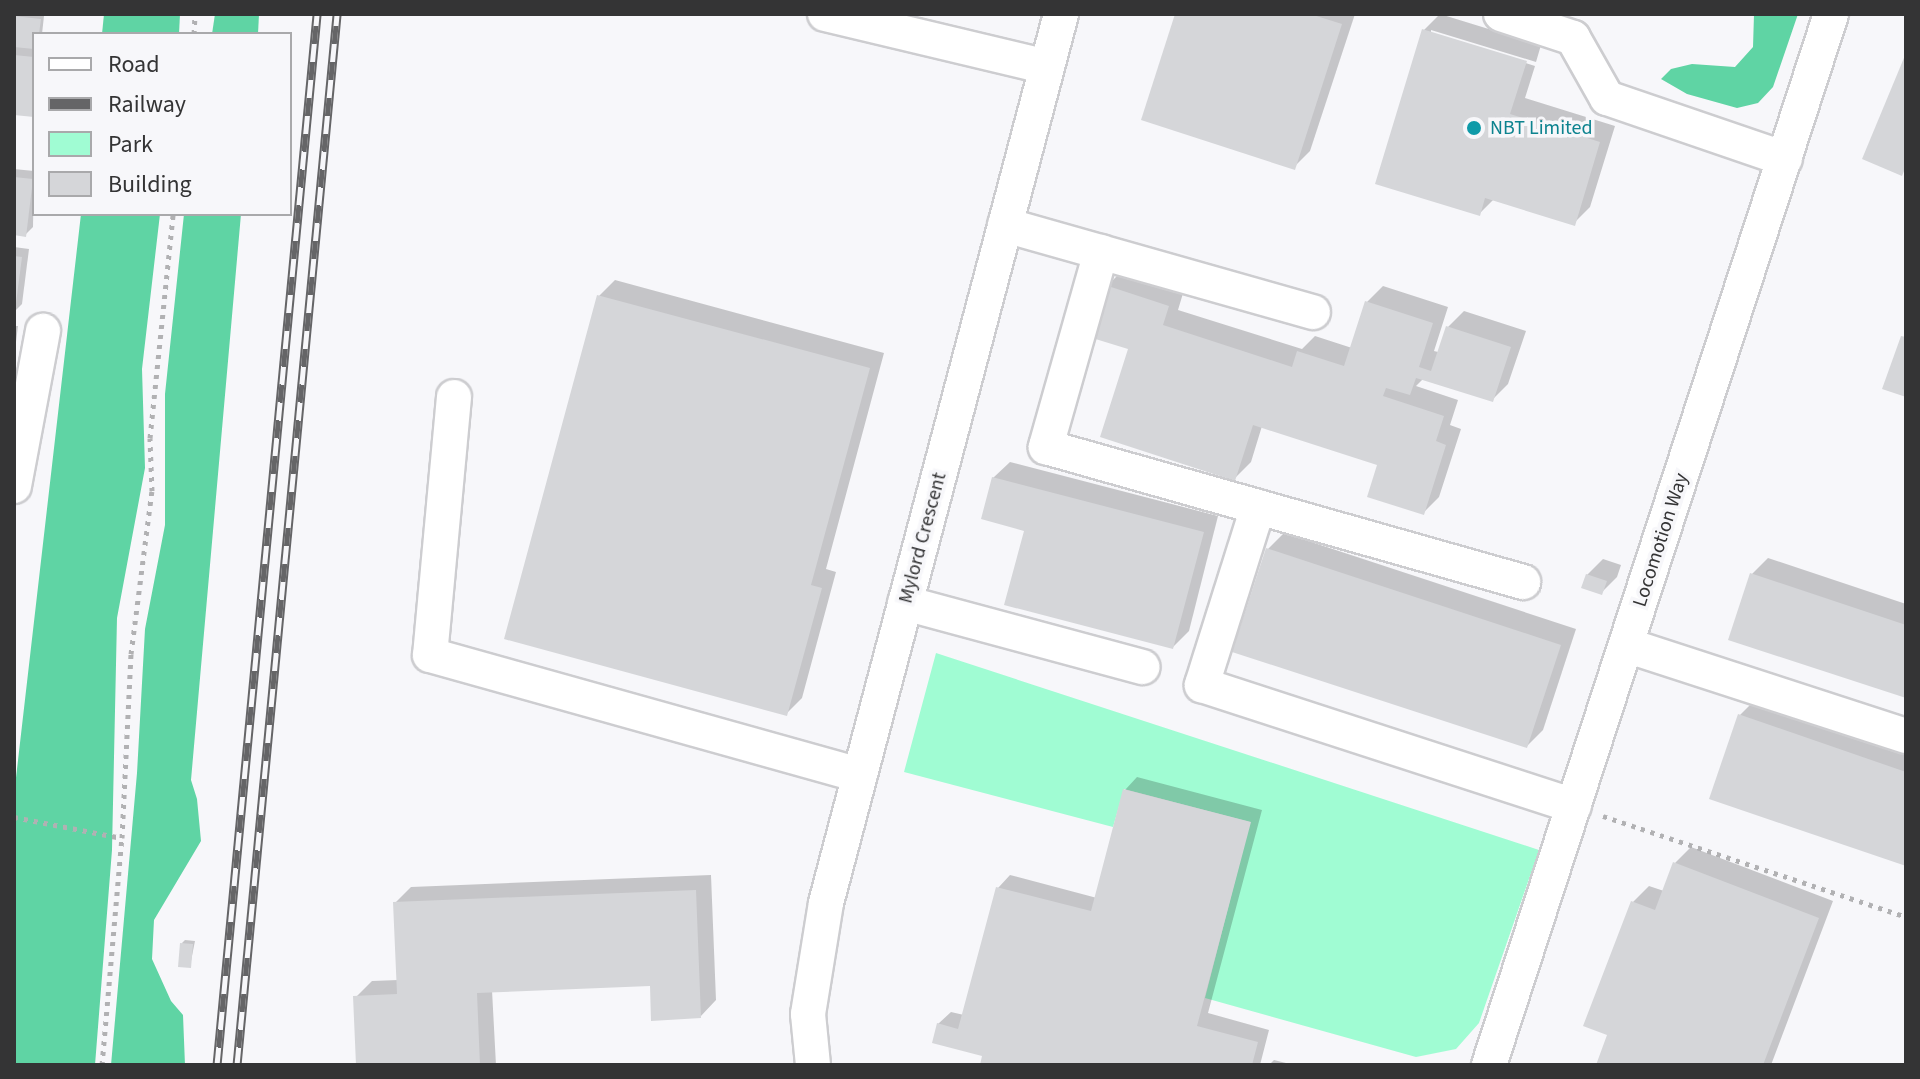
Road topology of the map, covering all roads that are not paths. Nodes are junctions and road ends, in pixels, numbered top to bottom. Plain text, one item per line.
1 (825, 14) edge
2 (1061, 14) edge
3 (1501, 14) edge
4 (1831, 14) edge
5 (911, 24) edge
6 (1047, 67) junction
7 (1785, 159) junction
8 (1005, 225) junction
9 (1101, 252) junction
10 (1313, 312) dead end
11 (43, 331) dead end
12 (454, 397) dead end
13 (19, 441) edge
14 (14, 486) edge
15 (1258, 507) junction
16 (1523, 582) dead end
17 (905, 603) junction
18 (1626, 645) junction
19 (1143, 667) dead end
20 (1906, 736) edge
21 (860, 775) junction
22 (1574, 806) junction
23 (813, 1065) edge
24 (1489, 1065) edge

1 - 5 street
2 - 6 street, Mylord Crescent
3 - 7 street
4 - 7 street, Locomotion Way
5 - 6 street
6 - 8 street, Mylord Crescent
7 - 18 street, Locomotion Way
8 - 9 street
8 - 17 street, Mylord Crescent
9 - 10 street
9 - 15 street
11 - 13 street
12 - 21 street
13 - 14 street
15 - 16 street
15 - 22 street
17 - 19 street
17 - 21 street, Mylord Crescent
18 - 20 street
18 - 22 street, Locomotion Way
21 - 23 street, Mylord Crescent
22 - 24 street, Locomotion Way

